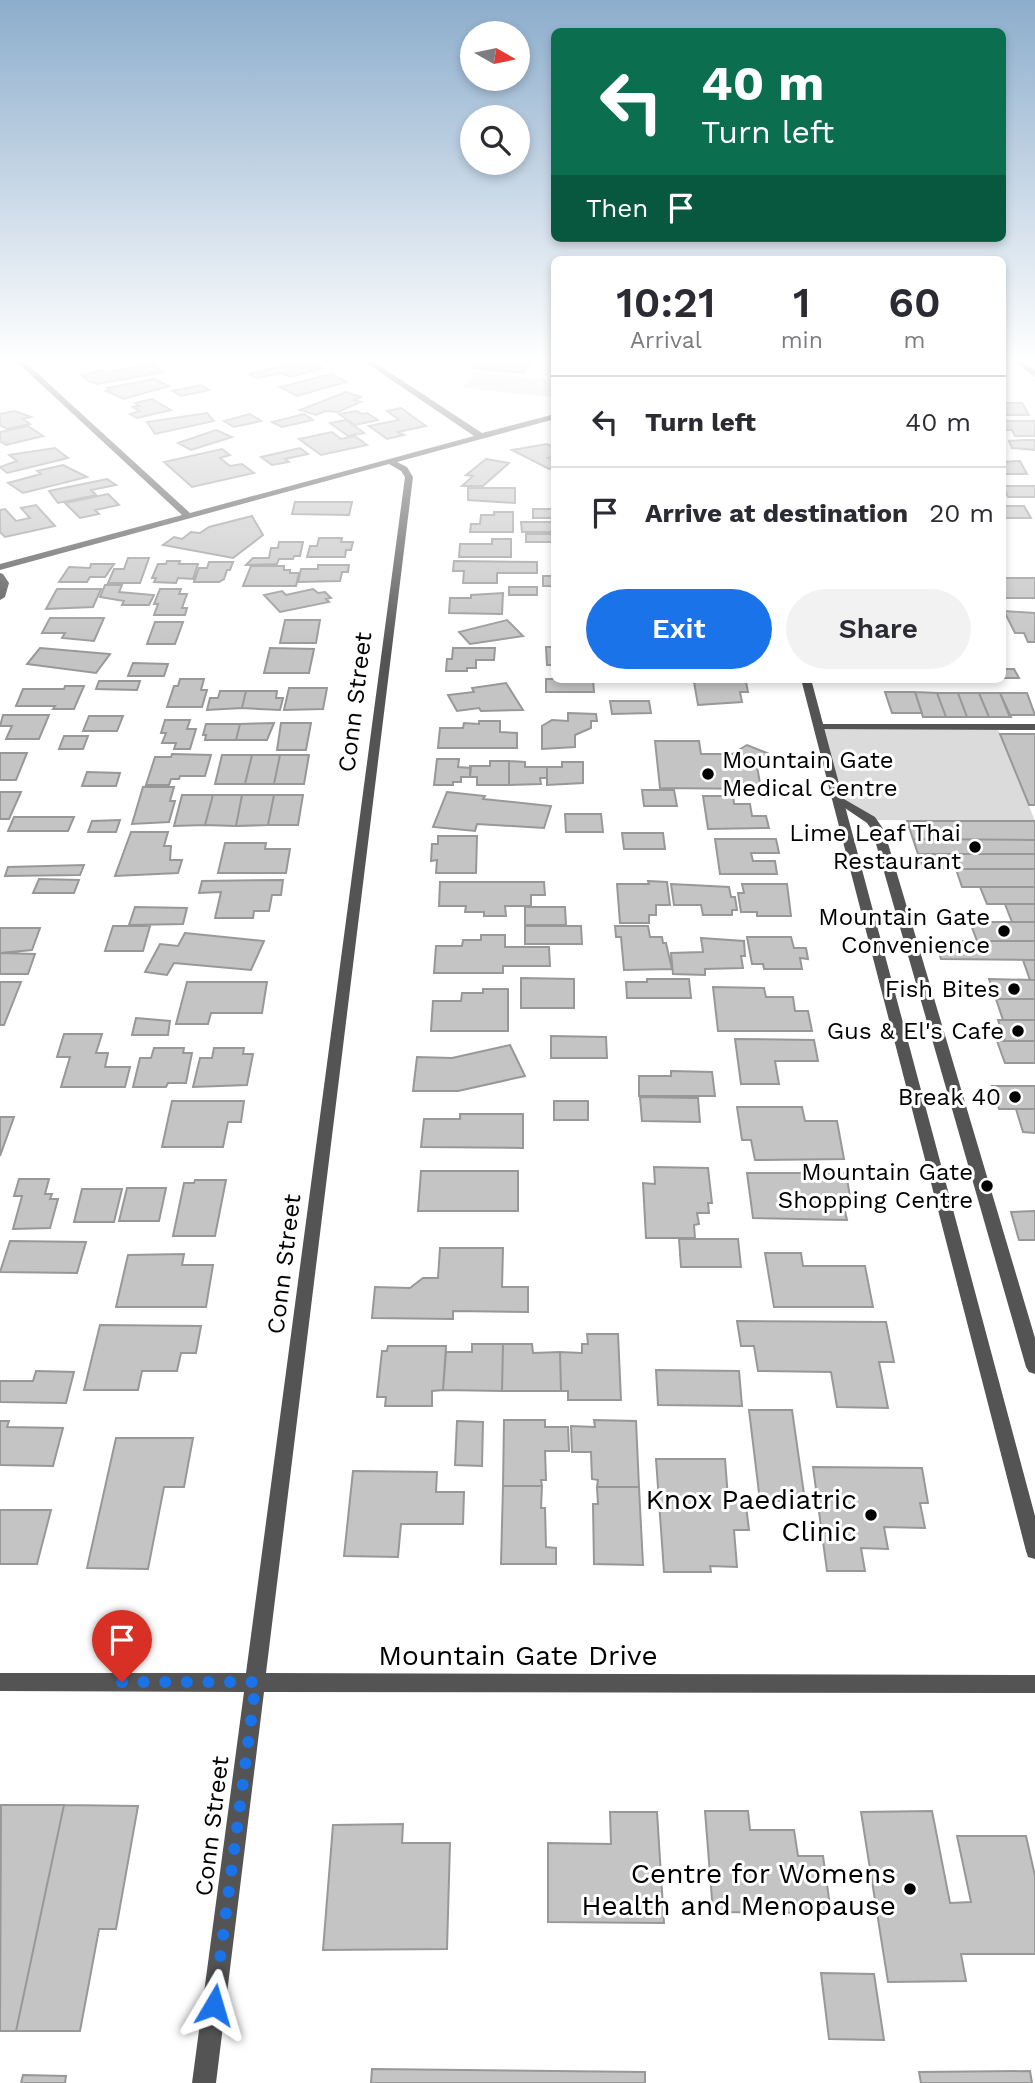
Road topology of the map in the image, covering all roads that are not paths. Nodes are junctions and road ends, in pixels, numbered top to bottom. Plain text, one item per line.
1 (126, 459) edge
2 (396, 459) edge
3 (390, 461) junction
4 (187, 515) junction
5 (0, 567) edge
6 (0, 576) edge
7 (0, 597) edge
8 (807, 683) edge
9 (818, 727) junction
10 (1035, 727) edge
11 (837, 798) junction
12 (1035, 1367) edge
13 (1035, 1551) edge
14 (0, 1682) edge
15 (256, 1682) junction
16 (1035, 1684) edge
17 (204, 2083) edge

1 - 4 street
2 - 3 street
3 - 4 street
3 - 15 street, Conn Street
4 - 5 street
6 - 7 street
8 - 9 street
9 - 10 street
9 - 11 street
11 - 12 street
11 - 13 street
14 - 15 street, Mountain Gate Drive
15 - 16 street, Mountain Gate Drive
15 - 17 street, Conn Street

